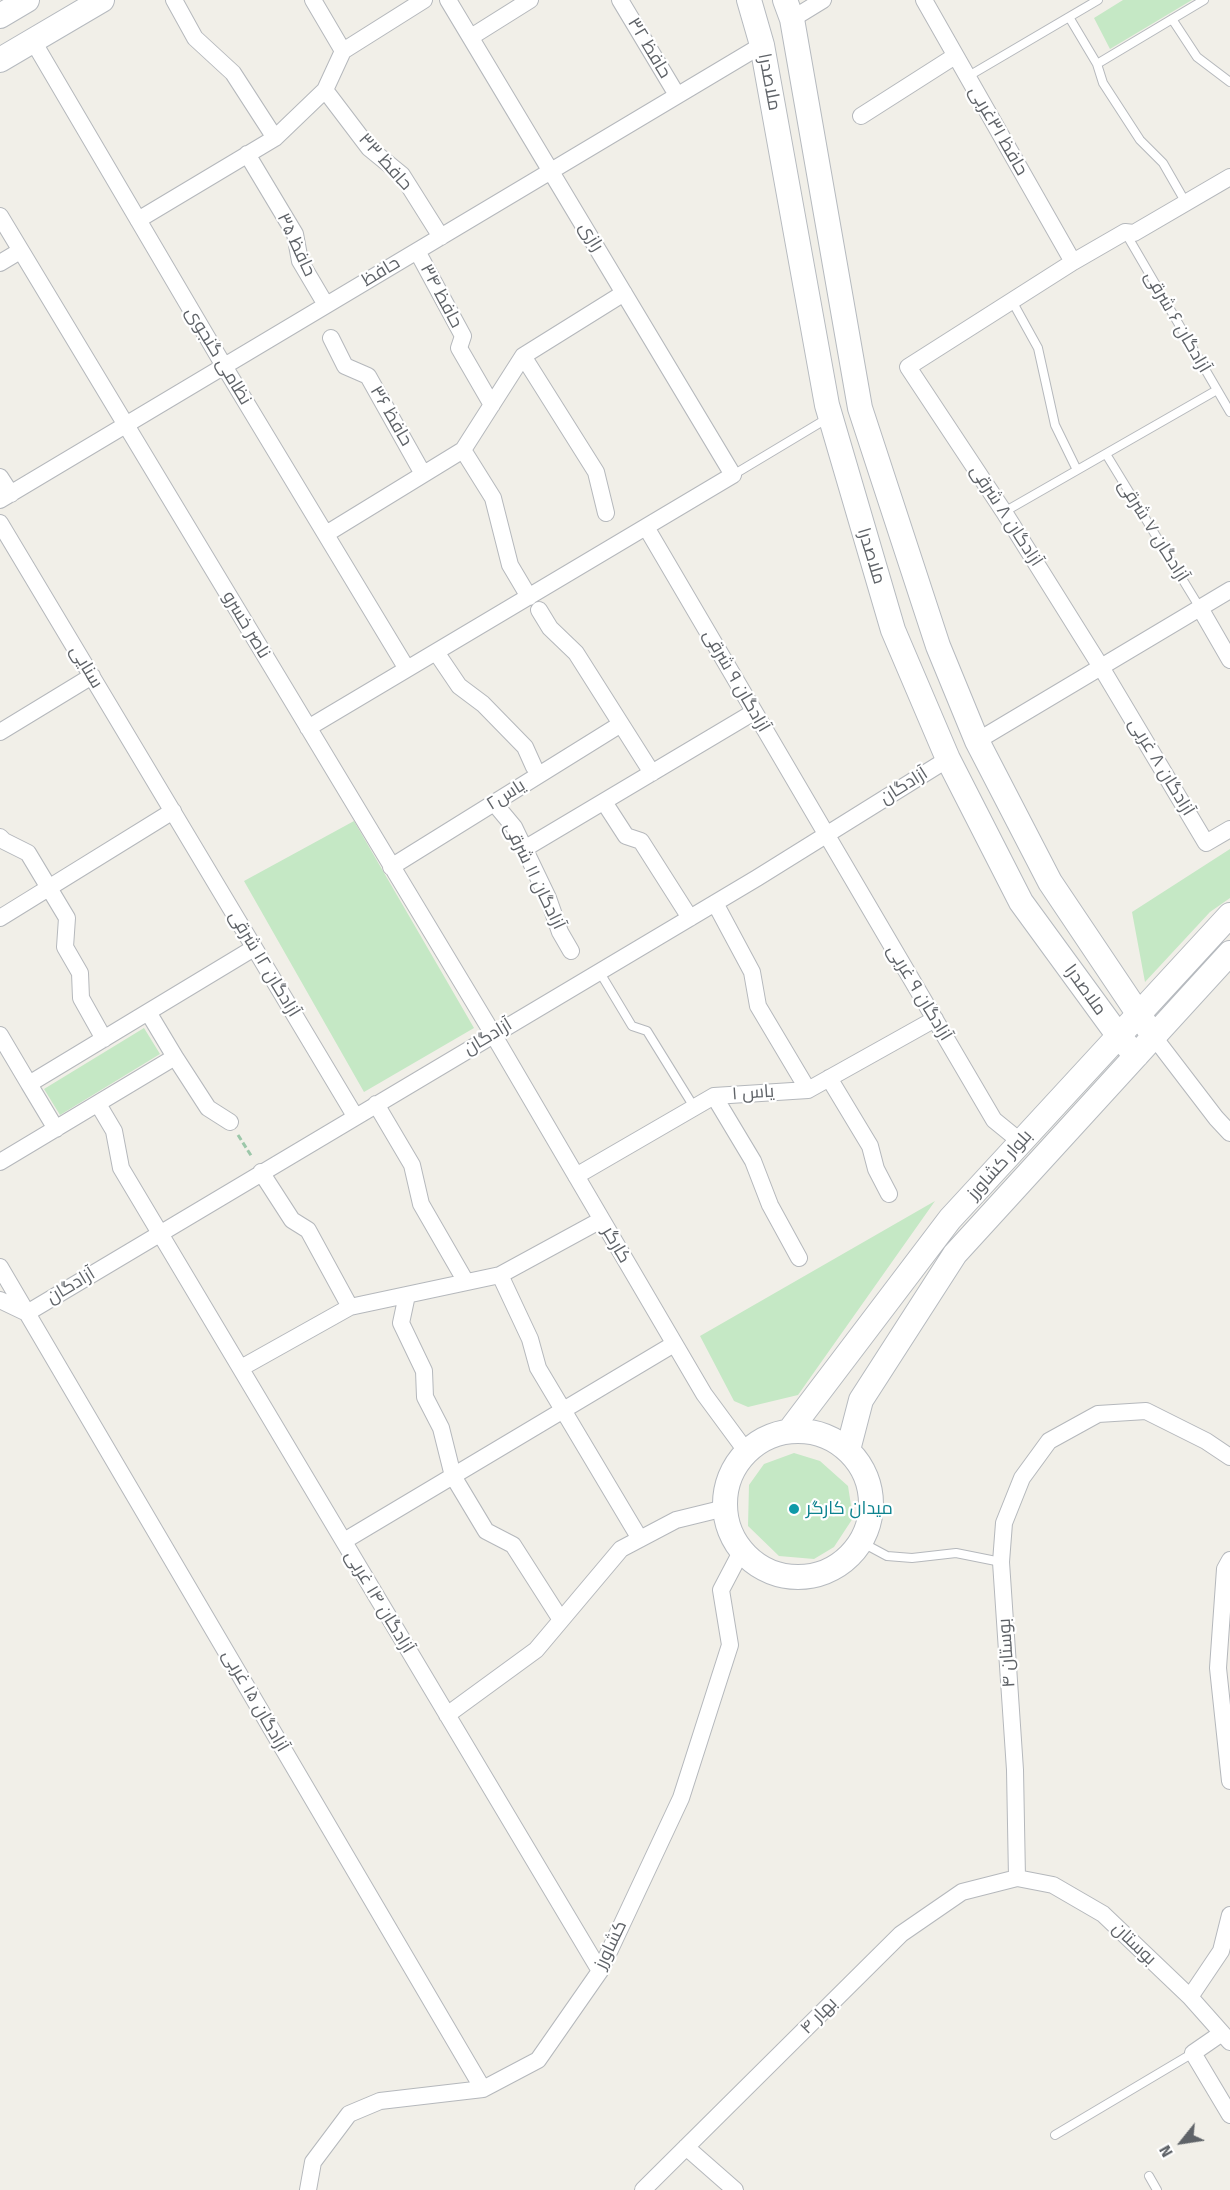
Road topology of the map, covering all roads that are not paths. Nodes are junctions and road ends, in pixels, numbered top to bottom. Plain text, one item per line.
1 (27, 0) edge
2 (102, 0) edge
3 (174, 0) edge
4 (313, 0) edge
5 (424, 0) edge
6 (448, 0) edge
7 (530, 0) edge
8 (620, 0) edge
9 (749, 0) edge
10 (823, 0) edge
11 (924, 0) edge
12 (1098, 0) edge
13 (1204, 0) edge
14 (788, 9) edge
15 (2, 10) edge
16 (1069, 17) junction
17 (1172, 19) junction
18 (471, 37) junction
19 (33, 41) junction
20 (762, 45) junction
21 (343, 51) junction
22 (955, 56) junction
23 (0, 60) edge
24 (1097, 64) junction
25 (967, 77) junction
26 (1230, 82) edge
27 (325, 90) junction
28 (677, 95) junction
29 (861, 116) dead end
30 (275, 138) junction
31 (247, 154) junction
32 (551, 171) junction
33 (1230, 177) edge
34 (1186, 203) junction
35 (0, 216) edge
36 (138, 220) junction
37 (1125, 232) junction
38 (441, 237) junction
39 (21, 251) junction
40 (417, 251) junction
41 (1073, 262) junction
42 (0, 263) edge
43 (624, 292) junction
44 (1012, 301) junction
45 (326, 305) junction
46 (331, 338) dead end
47 (523, 356) junction
48 (224, 366) junction
49 (1217, 390) junction
50 (492, 405) junction
51 (1230, 412) edge
52 (830, 417) junction
53 (125, 425) junction
54 (463, 450) junction
55 (1106, 454) junction
56 (1077, 470) junction
57 (423, 474) junction
58 (733, 475) junction
59 (0, 477) edge
60 (5, 497) edge
61 (1005, 512) junction
62 (606, 513) dead end
63 (0, 523) edge
64 (646, 527) junction
65 (326, 534) junction
66 (1230, 590) edge
67 (534, 603) junction
68 (1200, 608) junction
69 (436, 652) junction
70 (1230, 660) edge
71 (1101, 667) junction
72 (407, 669) junction
73 (92, 676) junction
74 (754, 712) junction
75 (621, 724) junction
76 (308, 728) junction
77 (0, 732) edge
78 (977, 741) junction
79 (948, 759) junction
80 (534, 767) dead end
81 (652, 773) junction
82 (604, 802) junction
83 (494, 803) junction
84 (173, 812) junction
85 (1230, 829) edge
86 (826, 835) junction
87 (0, 837) edge
88 (525, 849) junction
89 (391, 867) junction
90 (50, 888) junction
91 (715, 903) junction
92 (1230, 915) edge
93 (0, 918) edge
94 (690, 918) junction
95 (254, 948) junction
96 (571, 951) dead end
97 (1230, 953) edge
98 (599, 971) junction
99 (148, 1012) junction
100 (1138, 1013) junction
101 (934, 1019) junction
102 (493, 1034) junction
103 (0, 1035) edge
104 (1118, 1035) junction
105 (1154, 1037) junction
106 (104, 1039) junction
107 (1136, 1056) junction
108 (175, 1057) junction
109 (830, 1078) junction
110 (29, 1084) junction
111 (808, 1090) junction
112 (714, 1096) junction
113 (98, 1104) junction
114 (376, 1104) junction
115 (694, 1107) junction
116 (355, 1116) junction
117 (230, 1122) road end
118 (56, 1129) junction
119 (1230, 1133) edge
120 (1021, 1142) junction
121 (0, 1162) edge
122 (261, 1172) junction
123 (576, 1176) junction
124 (889, 1194) dead end
125 (601, 1220) junction
126 (159, 1232) junction
127 (799, 1258) dead end
128 (0, 1267) edge
129 (500, 1275) junction
130 (466, 1282) junction
131 (407, 1295) junction
132 (0, 1300) edge
133 (350, 1306) junction
134 (27, 1313) junction
135 (674, 1344) junction
136 (241, 1368) junction
137 (563, 1410) junction
138 (790, 1430) junction
139 (848, 1450) junction
140 (746, 1451) junction
141 (1230, 1457) edge
142 (453, 1476) junction
143 (725, 1508) junction
144 (640, 1539) junction
145 (344, 1541) junction
146 (861, 1542) junction
147 (742, 1550) junction
148 (1230, 1560) edge
149 (1000, 1562) junction
150 (561, 1620) junction
151 (447, 1715) junction
152 (1230, 1781) edge
153 (1017, 1878) junction
154 (1230, 1915) edge
155 (600, 1971) junction
156 (1190, 1998) junction
157 (1226, 2037) edge
158 (1193, 2053) junction
159 (483, 2089) junction
160 (1230, 2115) edge
161 (1055, 2135) dead end
162 (686, 2147) junction
163 (1149, 2176) dead end
164 (308, 2190) edge
165 (643, 2190) edge
166 (735, 2190) edge
167 (1157, 2190) edge

1 - 15 main road
2 - 19 main road
3 - 30 street
4 - 21 street
5 - 21 street
6 - 18 street, رازی
7 - 18 street
8 - 28 street, حافظ ۳۲
9 - 20 main road, ملاصدرا
10 - 14 street
11 - 22 street, حافظ ۳۱غربی
12 - 16 lane
13 - 17 lane
14 - 78 main road, ملاصدرا
16 - 24 lane
16 - 25 lane
17 - 24 lane
17 - 26 lane
18 - 32 street, رازی
19 - 23 main road
19 - 36 street, نظامی گنجوی
20 - 28 street, حافظ
20 - 52 main road, ملاصدرا
21 - 27 street
22 - 25 street, حافظ ۳۱غربی
22 - 29 street
24 - 34 lane
25 - 41 street, حافظ ۳۱غربی
27 - 30 street
27 - 38 street, حافظ ۳۳
28 - 32 street, حافظ
30 - 31 street
31 - 36 street
31 - 45 street, حافظ ۳۵
32 - 38 street, حافظ
32 - 43 street, رازی
33 - 34 street
34 - 37 street
35 - 39 street, ناصر خسرو
36 - 48 street, نظامی گنجوی
37 - 41 street
37 - 49 lane, آزادگان ۶ شرقی
38 - 40 street, حافظ
39 - 42 street
39 - 53 street, ناصر خسرو
40 - 45 street, حافظ
40 - 50 street, حافظ ۳۴
41 - 44 street
43 - 47 street
43 - 58 street, رازی
44 - 56 lane
44 - 61 street, آزادگان ۸ شرقی
45 - 48 street, حافظ
46 - 57 street, حافظ ۳۶
47 - 50 street
47 - 62 street
48 - 53 street, حافظ
48 - 65 street, نظامی گنجوی
49 - 51 lane, آزادگان ۶ شرقی
49 - 55 lane
50 - 54 street
52 - 58 lane
52 - 79 main road, ملاصدرا
53 - 60 street, حافظ
53 - 76 street, ناصر خسرو
54 - 57 street
54 - 67 street
55 - 56 lane
55 - 68 lane, آزادگان ۷ شرقی
56 - 61 lane
57 - 65 street
58 - 64 street
59 - 60 street
61 - 71 street, آزادگان ۸ شرقی
63 - 73 street, سنایی
64 - 67 street
64 - 74 street, آزادگان ۹ شرقی
65 - 72 street, نظامی گنجوی
66 - 68 street
67 - 69 street
67 - 75 street
68 - 70 street
68 - 71 street
69 - 72 street
69 - 80 street
71 - 78 street
71 - 85 street, آزادگان ۸ غربی
72 - 76 street
73 - 77 street
73 - 84 street, سنایی
74 - 81 street
74 - 86 street, آزادگان ۹ شرقی
75 - 81 street
75 - 83 street, یاس۲
76 - 89 street, ناصر خسرو
78 - 100 main road, ملاصدرا
79 - 86 street, آزادگان
79 - 104 main road, ملاصدرا
81 - 82 street
82 - 88 street
82 - 94 street
83 - 88 street, آزادگان ۱۱ شرقی
83 - 89 street, یاس۲
84 - 90 street
84 - 95 street, آزادگان ۱۲ شرقی
86 - 91 street, آزادگان
86 - 101 street, آزادگان ۹ غربی
87 - 90 street
88 - 96 street, آزادگان ۱۱ شرقی
89 - 102 street, ناصر خسرو
90 - 93 street
90 - 106 street
91 - 94 street, آزادگان
91 - 111 street
92 - 100 main road, بلوار کشاورز
94 - 98 street, آزادگان
95 - 99 street
95 - 116 street, آزادگان ۱۲ شرقی
97 - 105 main road, بلوار کشاورز
98 - 102 street, آزادگان
98 - 115 lane
99 - 106 street
99 - 108 street
100 - 104 main road, بلوار کشاورز
100 - 105 main road, ملاصدرا
101 - 109 street, یاس ۱
101 - 120 street, آزادگان ۹ غربی
102 - 114 street, آزادگان
102 - 123 street, کارگر
103 - 110 street
104 - 107 main road, ملاصدرا
104 - 120 main road, بلوار کشاورز
105 - 107 main road, بلوار کشاورز
105 - 119 street
106 - 110 street
107 - 139 main road, بلوار کشاورز
108 - 113 street
108 - 117 street
109 - 111 street, یاس ۱
109 - 124 street
110 - 118 street
111 - 112 street, یاس ۱
112 - 115 street, یاس ۱
112 - 127 street
113 - 118 street
113 - 126 street, آزادگان ۱۴ غربی
114 - 116 street, آزادگان
114 - 130 street
115 - 123 street, یاس ۱
116 - 122 street, آزادگان
118 - 121 street
120 - 138 main road, بلوار کشاورز
122 - 126 street, آزادگان
122 - 133 street
123 - 125 street, کارگر
125 - 129 street
125 - 135 street, کارگر
126 - 134 street, آزادگان
126 - 136 street, آزادگان ۱۴ غربی
128 - 134 street, آزادگان ۱۵ غربی
129 - 130 street
129 - 137 street
130 - 131 street
131 - 133 street
131 - 142 street
132 - 134 street
133 - 136 street
134 - 159 street, آزادگان ۱۵ غربی
135 - 137 street
135 - 140 street, کارگر
136 - 145 street, آزادگان ۱۴ غربی
137 - 142 street
137 - 144 street
138 - 139 main road
138 - 140 main road
139 - 146 main road
140 - 143 main road
141 - 149 street, بوستان ۴
142 - 145 street
142 - 150 street
143 - 144 street
143 - 147 main road
144 - 150 street
145 - 151 street, آزادگان ۱۴ غربی
146 - 147 main road
146 - 149 lane
147 - 155 street, کشاورز
148 - 152 street
149 - 153 street, بوستان ۴
150 - 151 street
151 - 155 street, آزادگان ۱۴ غربی
153 - 156 street, بوستان
153 - 162 street, بهار ۴
154 - 156 street
155 - 159 street, کشاورز
156 - 157 street, بوستان
157 - 158 street
158 - 160 street
158 - 161 lane
159 - 164 street, کشاورز
162 - 165 street, بهار ۴
162 - 166 street
163 - 167 lane

